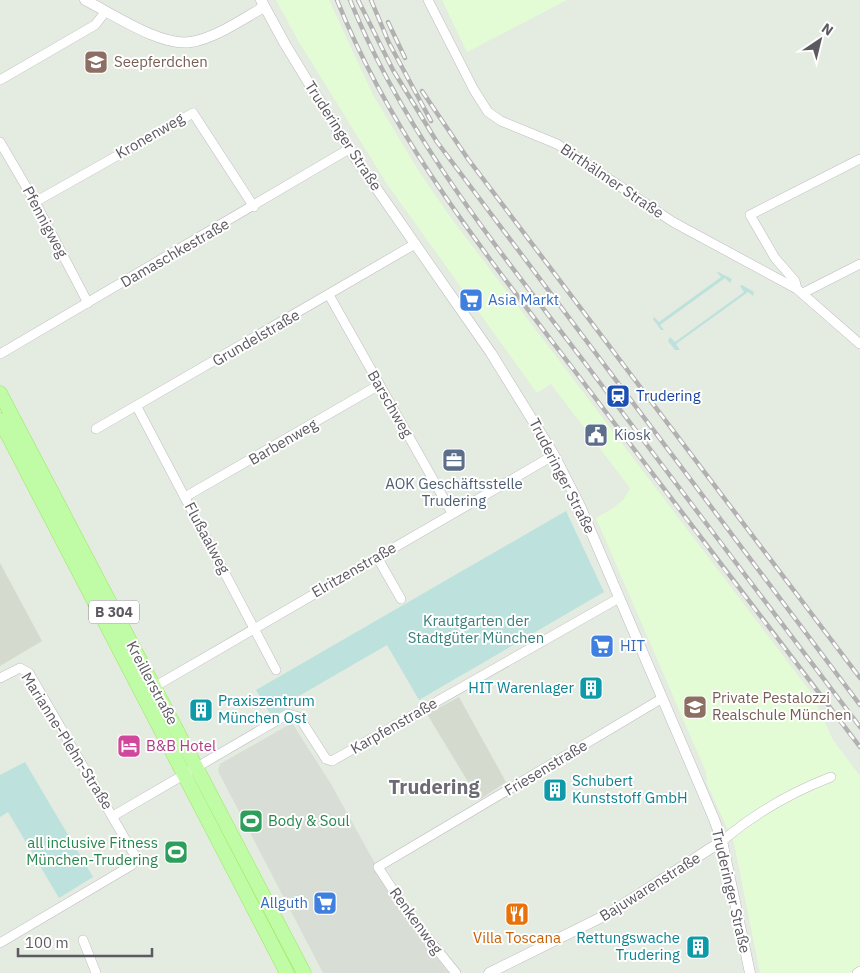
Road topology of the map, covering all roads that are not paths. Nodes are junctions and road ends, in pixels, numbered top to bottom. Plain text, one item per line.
1 (85, 0) edge
2 (428, 0) edge
3 (263, 3) edge
4 (106, 11) junction
5 (0, 80) edge
6 (0, 142) edge
7 (350, 149) junction
8 (860, 159) edge
9 (35, 202) junction
10 (254, 207) junction
11 (415, 244) junction
12 (775, 258) junction
13 (860, 264) edge
14 (767, 272) junction
15 (800, 291) junction
16 (329, 295) junction
17 (88, 303) junction
18 (860, 344) edge
19 (0, 354) edge
20 (380, 385) junction
21 (0, 393) edge
22 (138, 406) junction
23 (0, 420) edge
24 (96, 430) dead end
25 (554, 454) junction
26 (185, 497) junction
27 (452, 513) junction
28 (377, 557) junction
29 (619, 598) junction
30 (401, 599) dead end
31 (255, 629) junction
32 (276, 670) dead end
33 (0, 678) edge
34 (154, 687) junction
35 (661, 699) junction
36 (190, 772) junction
37 (831, 777) dead end
38 (114, 816) junction
39 (722, 841) junction
40 (378, 867) joint
41 (82, 940) dead end
42 (0, 943) edge
43 (96, 973) edge
44 (287, 973) edge
45 (304, 973) edge
46 (456, 973) edge
47 (490, 973) edge
48 (750, 973) edge

1 - 4 street
2 - 14 street, Birthälmer Straße
3 - 4 street
3 - 7 street, Truderinger Straße
4 - 5 street
6 - 9 street, Pfennigweg
7 - 10 street, Damaschkestraße
7 - 11 street, Truderinger Straße
8 - 12 street, Birthälmer Straße
9 - 10 street, Kronenweg
9 - 17 street, Pfennigweg
10 - 17 street, Damaschkestraße
11 - 16 street, Grundelstraße
11 - 25 street, Truderinger Straße
12 - 14 street
12 - 15 street, Birthälmer Straße
13 - 15 street
14 - 15 street, Birthälmer Straße
15 - 18 street, Birthälmer Straße
16 - 20 street, Barschweg
16 - 22 street, Grundelstraße
17 - 19 street, Damaschkestraße
20 - 26 street, Barbenweg
20 - 27 street, Barschweg
21 - 34 main road, Kreillerstraße / B 304
22 - 24 street, Grundelstraße
22 - 26 street, Flußaalweg
23 - 36 main road, Kreillerstraße / B 304
25 - 27 street, Elritzenstraße
25 - 29 street, Truderinger Straße
26 - 31 street, Flußaalweg
27 - 28 street, Elritzenstraße
28 - 30 street
28 - 31 street, Elritzenstraße
29 - 35 street, Truderinger Straße
29 - 36 street, Karpfenstraße
31 - 32 street, Flußaalweg
31 - 34 street, Elritzenstraße
33 - 38 street, Marianne-Plehn-Straße
34 - 36 main road, Kreillerstraße / B 304
35 - 39 street, Truderinger Straße
35 - 40 street, Friesenstraße
36 - 38 street, Marianne-Plehn-Straße
36 - 44 main road, Kreillerstraße / B 304
36 - 45 main road, Kreillerstraße / B 304
37 - 39 street, Bajuwarenstraße
38 - 42 street
39 - 47 street, Bajuwarenstraße
39 - 48 street, Truderinger Straße
40 - 46 street, Renkenweg
41 - 43 street

